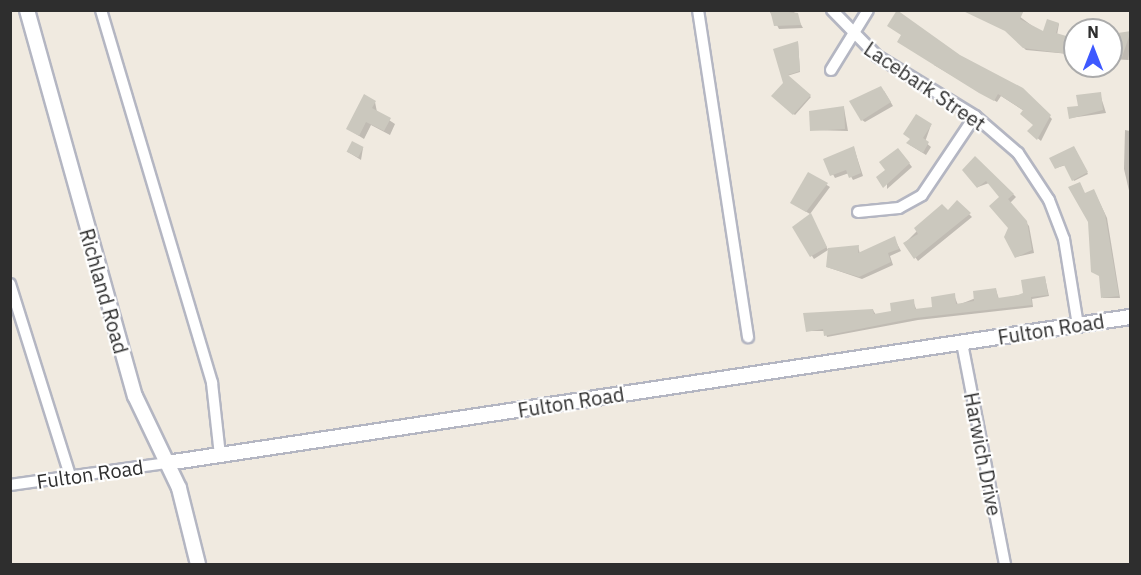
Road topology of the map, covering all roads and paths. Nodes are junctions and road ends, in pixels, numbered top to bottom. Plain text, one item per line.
1 (27, 10) edge
2 (101, 10) edge
3 (698, 10) edge
4 (832, 10) edge
5 (868, 10) edge
6 (850, 34) junction
7 (831, 70) dead end
8 (975, 116) junction
9 (858, 212) dead end
10 (10, 284) edge
11 (1131, 317) edge
12 (1078, 325) junction
13 (748, 337) dead end
14 (962, 343) junction
15 (220, 455) junction
16 (167, 463) junction
17 (70, 476) junction
18 (10, 485) edge
19 (198, 564) edge
20 (1005, 564) edge

1 - 16 street, Richland Road
2 - 15 street
3 - 13 street
4 - 6 street, Lacebark Street
5 - 6 street
6 - 7 street
6 - 8 street, Lacebark Street
8 - 9 street
8 - 12 street, Lacebark Street
10 - 17 street
11 - 12 street, Fulton Road
12 - 14 street, Fulton Road
14 - 15 street, Fulton Road
14 - 20 street, Harwich Drive
15 - 16 street, Fulton Road
16 - 17 street, Fulton Road
16 - 19 street, Richland Road
17 - 18 street, Fulton Road

